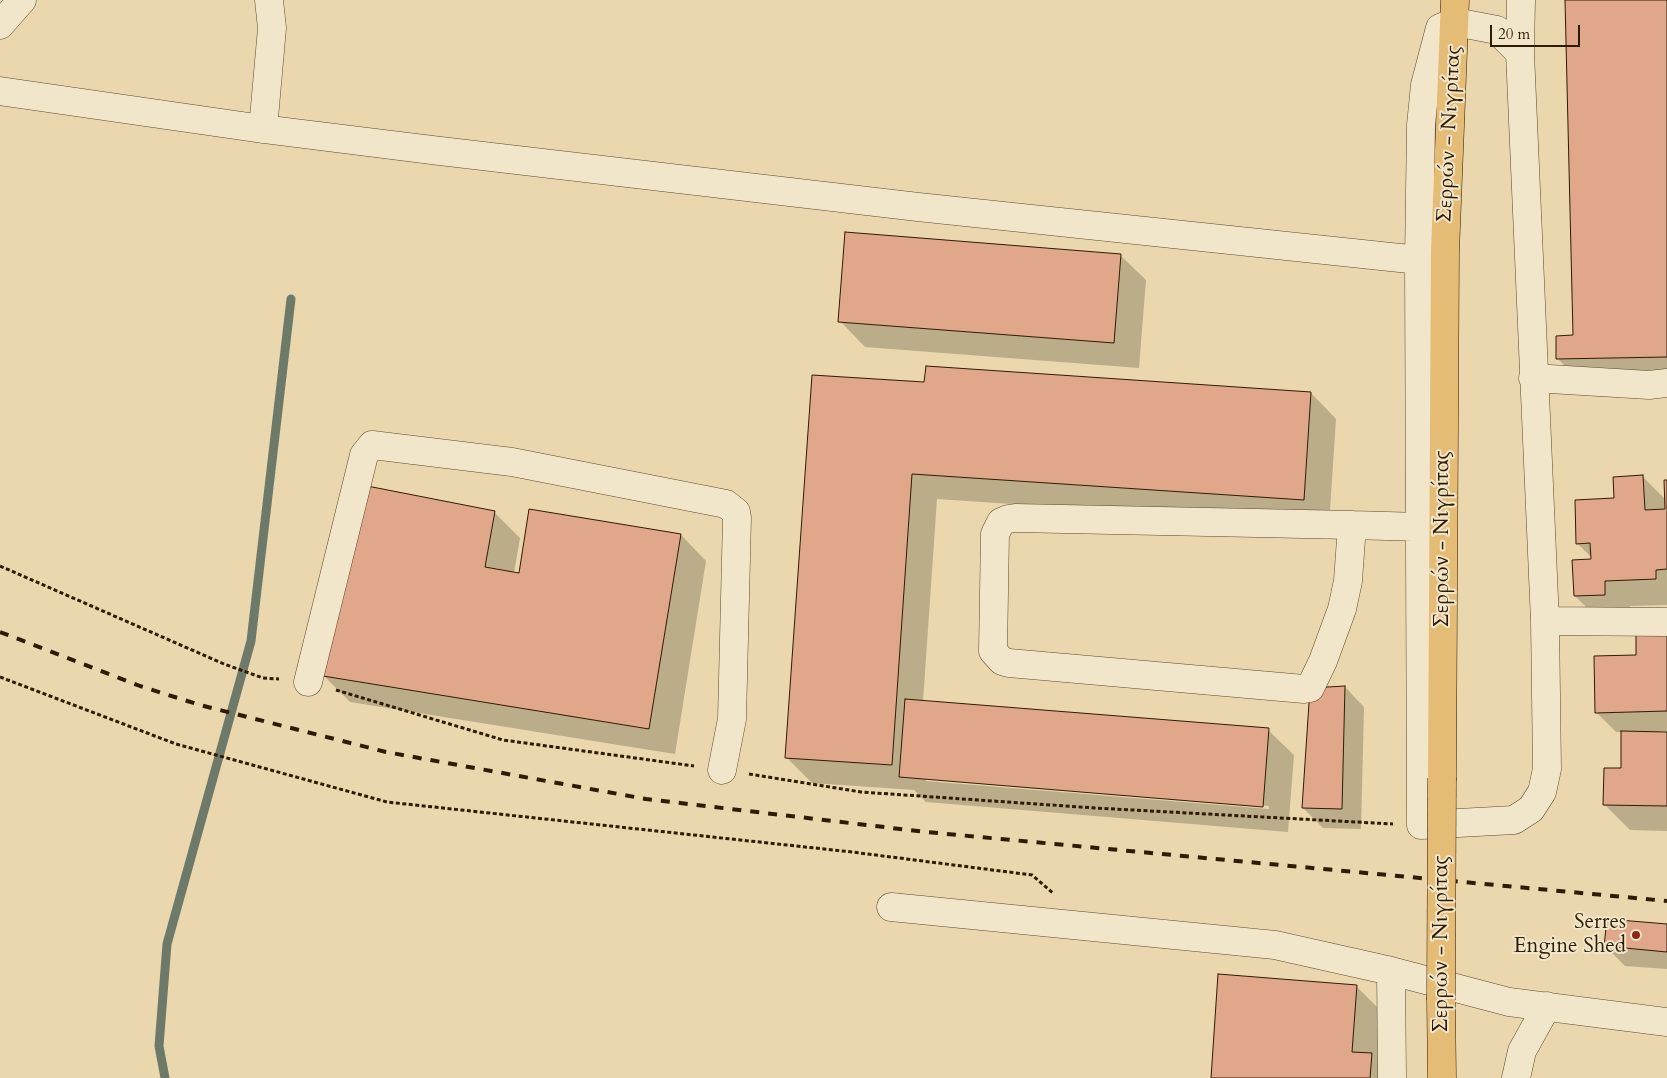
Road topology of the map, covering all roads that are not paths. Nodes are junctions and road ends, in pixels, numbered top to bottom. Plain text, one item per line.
1 (22, 0) edge
2 (269, 0) edge
3 (1521, 0) edge
4 (1455, 11) edge
5 (0, 25) edge
6 (1520, 53) junction
7 (0, 91) edge
8 (263, 129) junction
9 (1419, 260) junction
10 (1533, 378) junction
11 (1667, 383) edge
12 (1352, 525) junction
13 (1421, 527) junction
14 (1545, 621) junction
15 (1667, 622) edge
16 (308, 682) road end
17 (722, 770) road end
18 (892, 907) dead end
19 (1391, 970) junction
20 (1547, 1006) junction
21 (1667, 1022) edge
22 (1392, 1078) edge
23 (1442, 1078) edge
24 (1516, 1078) edge

1 - 5 street
2 - 8 street
3 - 6 street
4 - 6 street
4 - 9 street
4 - 23 main road, Σερρών - Νιγρίτας, bridge
6 - 10 street
7 - 8 street
8 - 9 street
9 - 13 street
10 - 11 street
10 - 14 street
12 - 12 street
12 - 13 street
13 - 14 street
14 - 15 street
16 - 17 street
18 - 19 street
19 - 20 street
19 - 22 street
20 - 21 street
20 - 24 street

